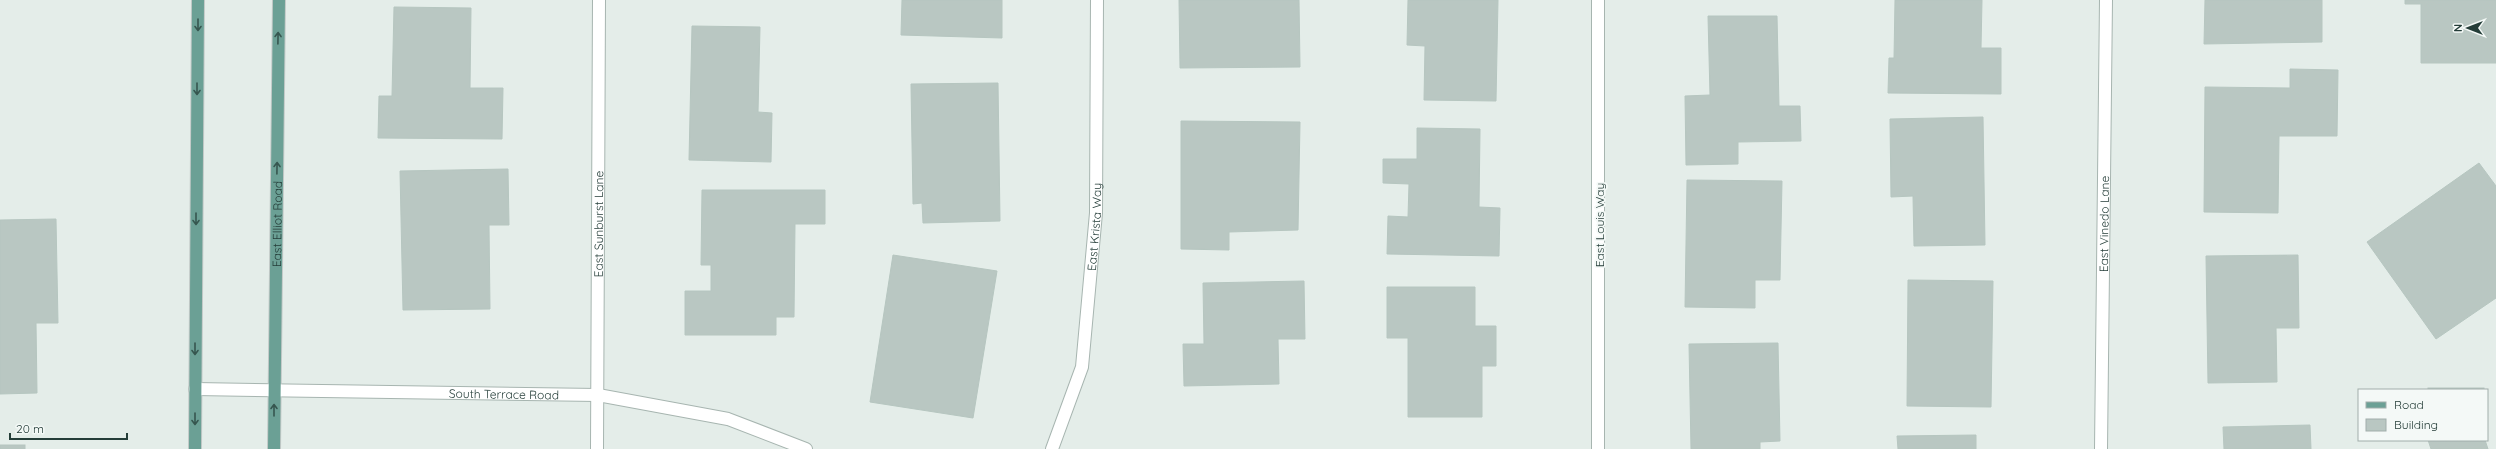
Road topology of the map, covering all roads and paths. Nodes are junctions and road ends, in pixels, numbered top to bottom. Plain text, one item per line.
1 (198, 0) edge
2 (279, 0) edge
3 (599, 0) edge
4 (1097, 0) edge
5 (1598, 0) edge
6 (2106, 0) edge
7 (195, 389) junction
8 (274, 389) junction
9 (598, 395) junction
10 (195, 449) edge
11 (274, 449) edge
12 (597, 449) edge
13 (806, 449) edge
14 (1052, 449) edge
15 (1598, 449) edge
16 (2101, 449) edge

1 -> 7 main road
8 -> 2 main road, East Elliot Road
3 - 9 street, East Sunburst Lane
4 - 14 street, East Krista Way
5 - 15 street, East Louis Way
6 - 16 street, East Vinedo Lane
7 - 8 street, South Terrace Road
7 -> 10 main road
8 - 9 street, South Terrace Road
11 -> 8 main road, East Elliot Road
9 - 12 street, East Sunburst Lane
9 - 13 street, South Terrace Road

